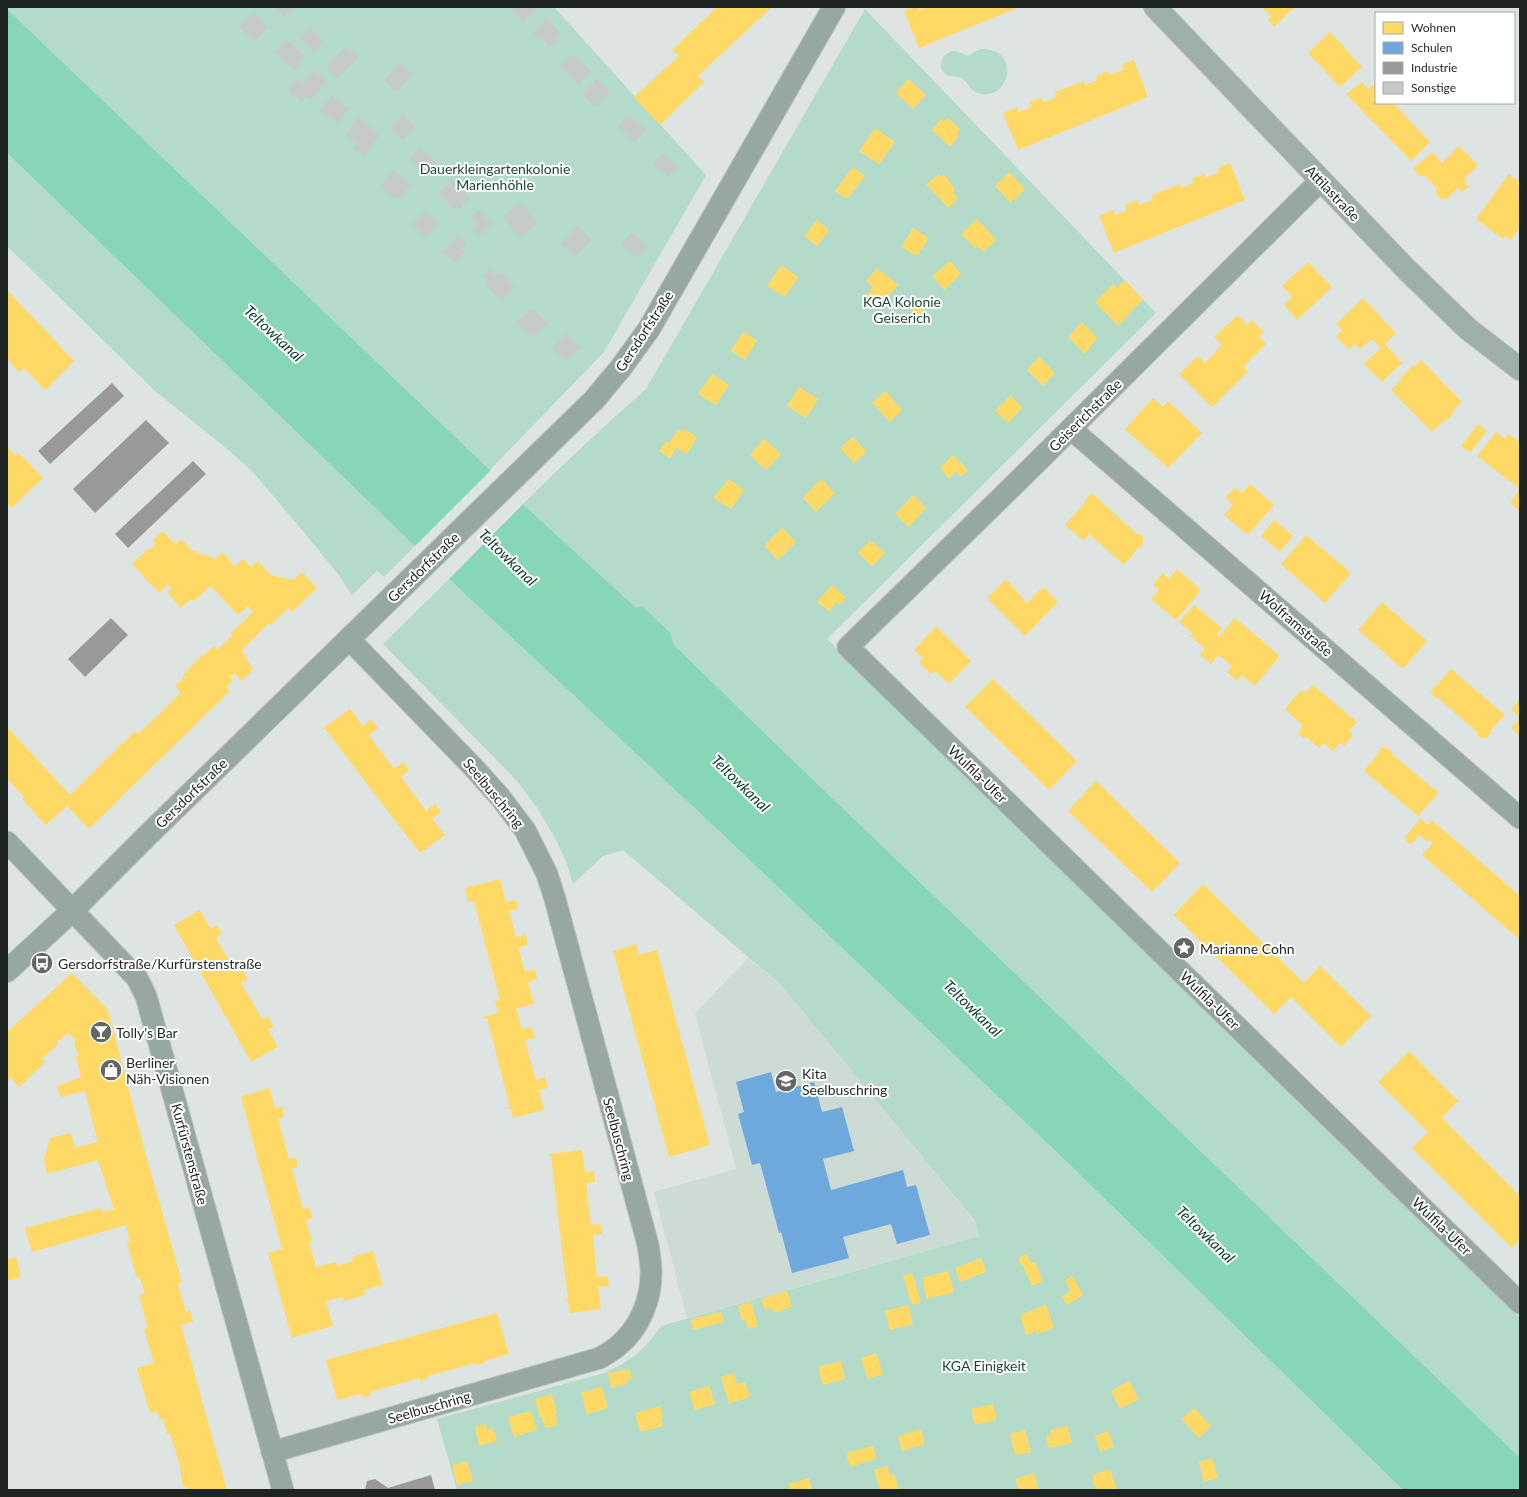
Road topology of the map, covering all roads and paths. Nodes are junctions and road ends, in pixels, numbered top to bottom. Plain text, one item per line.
1 (834, 7) edge
2 (1155, 7) edge
3 (1321, 180) junction
4 (1520, 369) edge
5 (1071, 429) junction
6 (349, 639) junction
7 (848, 647) joint
8 (1520, 818) edge
9 (7, 842) edge
10 (72, 912) junction
11 (7, 971) edge
12 (1520, 1303) edge
13 (272, 1452) junction
14 (283, 1490) edge

1 - 6 street, Gersdorfstraße
2 - 3 main road, Attilastraße
3 - 4 main road, Attilastraße
3 - 5 street, Geiserichstraße
5 - 7 street, Geiserichstraße
5 - 8 street, Wolframstraße
6 - 10 street, Gersdorfstraße
6 - 13 street, Seelbuschring
7 - 12 street, Wulfila-Ufer
9 - 10 street, Kurfürstenstraße
10 - 11 street, Gersdorfstraße
10 - 13 street, Kurfürstenstraße
13 - 14 street, Kurfürstenstraße

